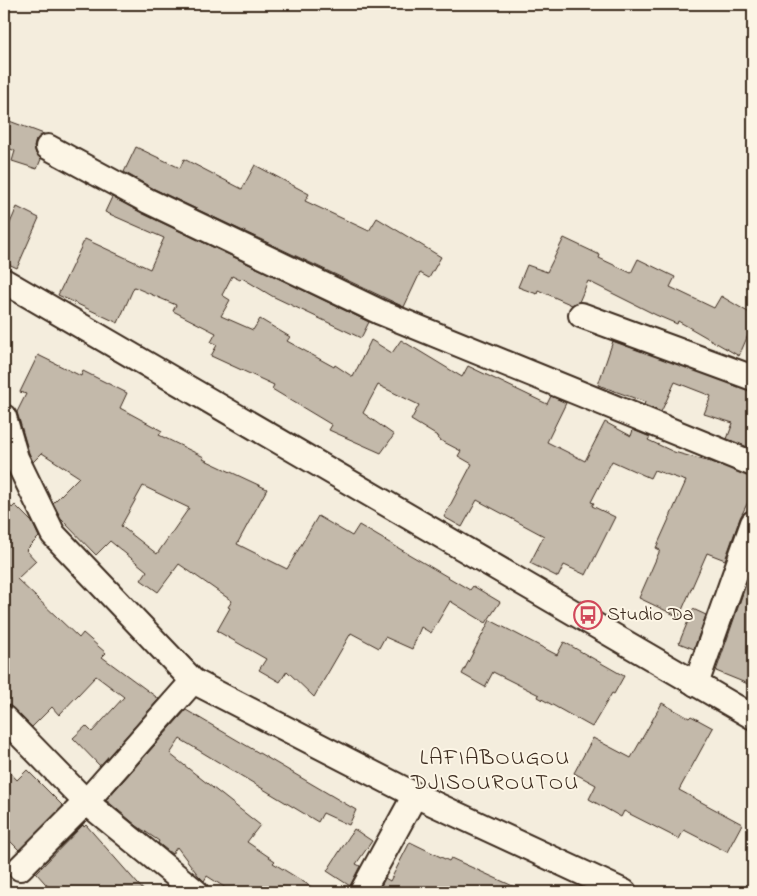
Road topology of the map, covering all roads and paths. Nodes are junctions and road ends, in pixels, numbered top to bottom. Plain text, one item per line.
1 (48, 147) dead end
2 (4, 284) edge
3 (581, 314) dead end
4 (753, 378) edge
5 (4, 417) edge
6 (753, 464) edge
7 (753, 523) edge
8 (193, 681) junction
9 (696, 684) junction
10 (753, 717) edge
11 (4, 718) edge
12 (415, 795) junction
13 (86, 802) junction
14 (20, 868) dead end
15 (600, 887) edge
16 (196, 892) edge
17 (362, 892) edge
18 (624, 892) edge

1 - 6 street
2 - 9 street
3 - 4 street
5 - 8 street
7 - 9 street
8 - 12 street
8 - 13 street
9 - 10 street
11 - 13 street
12 - 15 street
12 - 17 street
13 - 14 street
13 - 16 street
15 - 18 street

